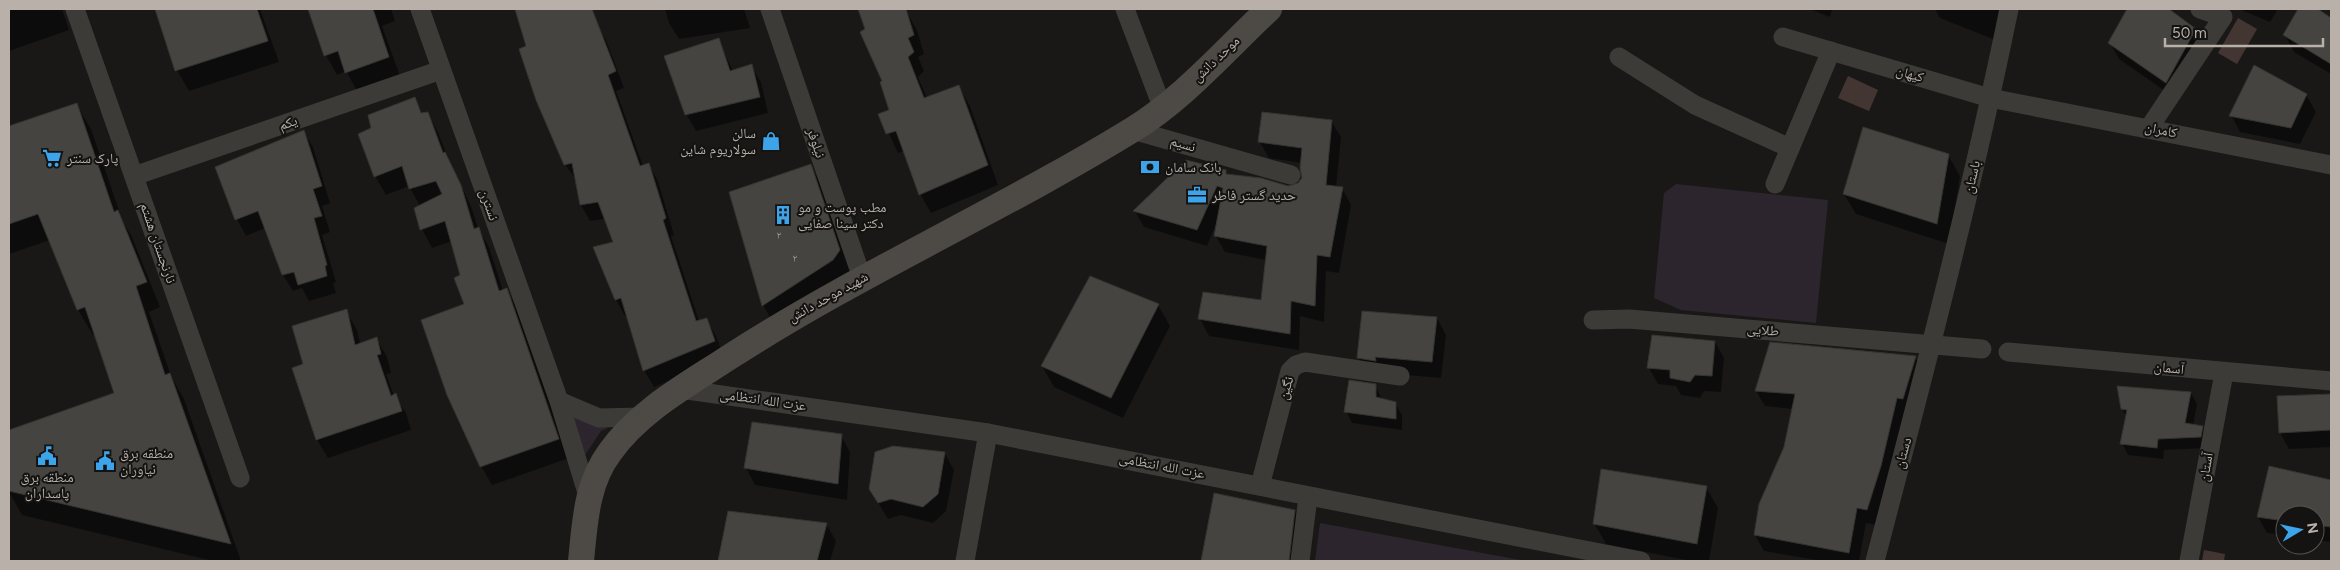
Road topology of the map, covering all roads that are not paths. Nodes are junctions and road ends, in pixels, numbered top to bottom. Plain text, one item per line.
1 (75, 9) edge
2 (420, 9) edge
3 (770, 9) edge
4 (1125, 9) edge
5 (1269, 9) edge
6 (2008, 9) edge
7 (2200, 9) edge
8 (1782, 37) dead end
9 (1831, 51) junction
10 (1619, 58) dead end
11 (441, 70) junction
12 (1990, 98) junction
13 (1163, 109) junction
14 (2149, 128) junction
15 (1133, 130) junction
16 (1790, 148) junction
17 (2331, 165) edge
18 (1291, 175) dead end
19 (134, 176) junction
20 (1775, 184) dead end
21 (862, 278) junction
22 (1593, 320) dead end
23 (1932, 344) junction
24 (1982, 349) dead end
25 (2008, 352) dead end
26 (2224, 373) junction
27 (1400, 376) dead end
28 (2331, 381) edge
29 (680, 389) junction
30 (559, 401) junction
31 (642, 418) junction
32 (988, 433) junction
33 (240, 478) dead end
34 (1260, 486) junction
35 (588, 496) junction
36 (1308, 497) junction
37 (581, 561) edge
38 (965, 561) edge
39 (1300, 561) edge
40 (1641, 561) edge
41 (1875, 561) edge
42 (2189, 561) edge

1 - 19 street, نارنجستان هشتم
2 - 11 street, نسترن
3 - 21 street, نیلوفر
4 - 13 street
5 - 13 main road, موحد دانش
6 - 12 street, باستان
7 - 14 street
8 - 9 street, کیهان
9 - 12 street, کیهان
9 - 16 street
10 - 16 street
11 - 19 street, یکم
11 - 30 street, نسترن
12 - 14 street, کامران
12 - 23 street, باستان
13 - 15 main road, شهید موحد دانش
14 - 17 street, کامران
15 - 18 street, نسیم
15 - 21 main road, شهید موحد دانش
16 - 20 street
19 - 33 street, نارنجستان هشتم
21 - 29 main road, شهید موحد دانش
22 - 23 street, طلایی
23 - 24 street
23 - 41 street, دستان
25 - 26 street, آسمان
26 - 28 street, آسمان
26 - 42 street, آستان
27 - 34 street, نگین
29 - 31 main road, شهید موحد دانش
29 - 32 street, عزت الله انتظامی
30 - 31 street
30 - 35 street, نسترن
31 - 35 main road, شهید موحد دانش
32 - 34 street, عزت الله انتظامی
32 - 38 street
34 - 36 street, عزت الله انتظامی
35 - 37 main road, شهید موحد دانش
36 - 39 street
36 - 40 street, عزت الله انتظامی

